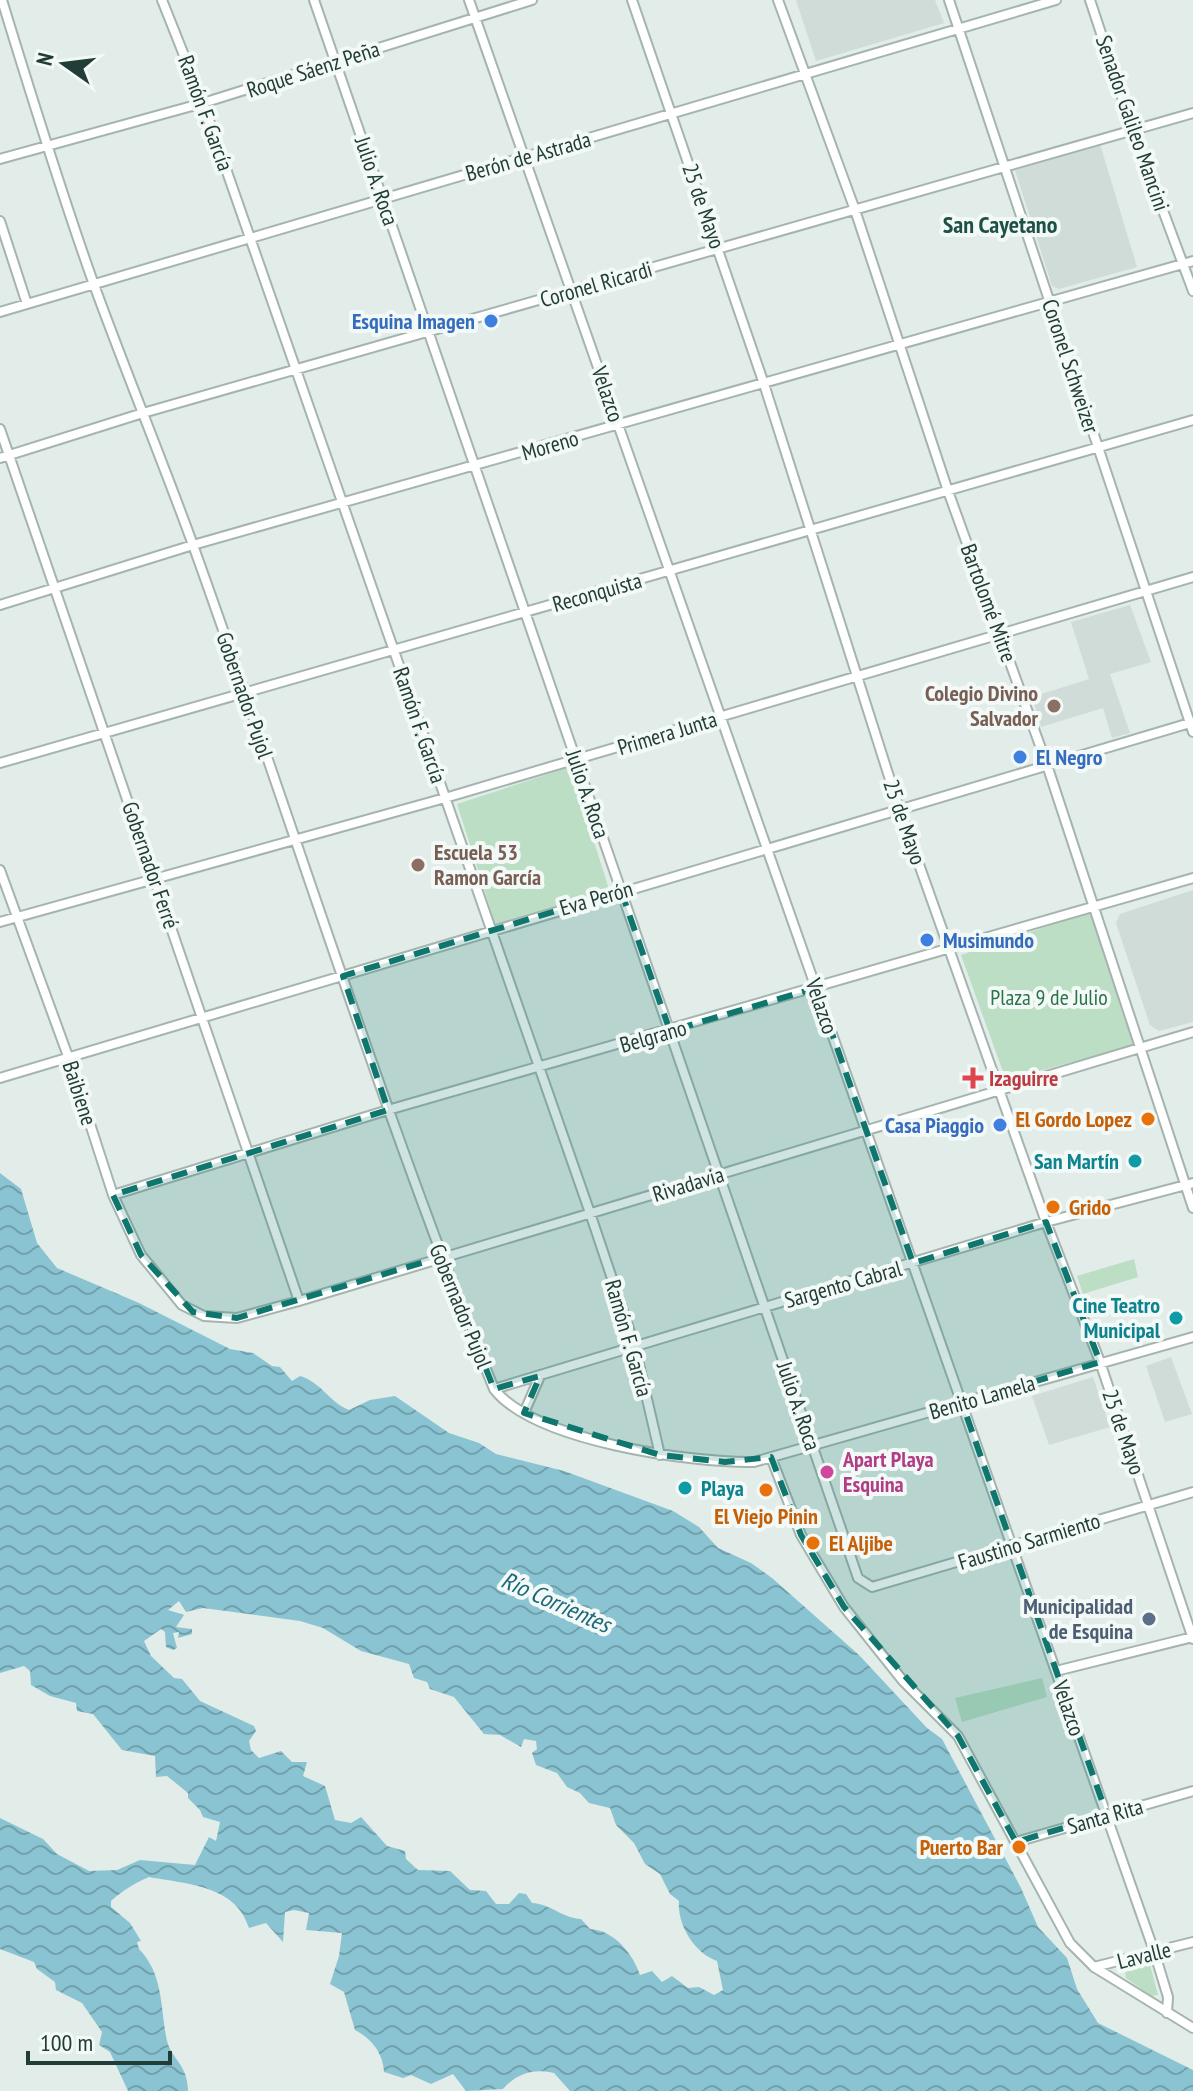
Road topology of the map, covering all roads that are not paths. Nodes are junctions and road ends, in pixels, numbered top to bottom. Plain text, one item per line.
1 (2, 0) edge
2 (162, 0) edge
3 (314, 0) edge
4 (469, 0) edge
5 (532, 0) edge
6 (632, 0) edge
7 (778, 0) edge
8 (949, 0) edge
9 (1056, 0) edge
10 (1090, 0) edge
11 (475, 17) junction
12 (958, 29) junction
13 (335, 62) junction
14 (805, 74) junction
15 (203, 103) junction
16 (672, 113) junction
17 (1193, 113) edge
18 (1133, 130) junction
19 (46, 145) junction
20 (525, 157) junction
21 (0, 159) edge
22 (1004, 167) junction
23 (383, 199) junction
24 (855, 210) junction
25 (0, 221) edge
26 (251, 238) junction
27 (719, 249) junction
28 (1188, 263) edge
29 (94, 284) junction
30 (571, 291) junction
31 (1193, 291) edge
32 (1049, 302) junction
33 (27, 304) junction
34 (0, 312) edge
35 (429, 332) junction
36 (902, 345) junction
37 (296, 369) junction
38 (764, 384) junction
39 (143, 413) junction
40 (1193, 420) edge
41 (619, 425) junction
42 (0, 429) edge
43 (1098, 447) junction
44 (5, 456) edge
45 (475, 467) junction
46 (948, 491) junction
47 (343, 504) junction
48 (809, 531) junction
49 (193, 545) junction
50 (670, 571) junction
51 (1193, 577) edge
52 (57, 586) junction
53 (1146, 591) junction
54 (0, 605) edge
55 (526, 613) junction
56 (1001, 634) junction
57 (394, 650) junction
58 (858, 676) junction
59 (244, 696) junction
60 (721, 717) junction
61 (1192, 726) edge
62 (107, 733) junction
63 (576, 760) junction
64 (0, 763) edge
65 (1047, 765) junction
66 (445, 798) junction
67 (899, 808) junction
68 (295, 837) junction
69 (767, 848) junction
70 (0, 870) edge
71 (155, 876) junction
72 (1193, 878) edge
73 (621, 891) junction
74 (1095, 907) junction
75 (18, 917) junction
76 (0, 922) edge
77 (491, 929) junction
78 (950, 949) junction
79 (343, 976) junction
80 (816, 988) junction
81 (203, 1019) junction
82 (670, 1031) junction
83 (1193, 1032) edge
84 (1140, 1047) junction
85 (69, 1059) junction
86 (539, 1068) junction
87 (0, 1078) edge
88 (1000, 1090) junction
89 (388, 1110) junction
90 (866, 1130) junction
91 (249, 1154) junction
92 (719, 1175) junction
93 (1189, 1184) edge
94 (113, 1195) junction
95 (1193, 1208) edge
96 (590, 1213) junction
97 (1046, 1222) junction
98 (441, 1257) junction
99 (913, 1263) junction
100 (299, 1301) junction
101 (182, 1305) joint
102 (765, 1306) junction
103 (1193, 1337) edge
104 (635, 1347) junction
105 (1100, 1362) junction
106 (540, 1376) junction
107 (494, 1389) junction
108 (962, 1403) junction
109 (524, 1413) junction
110 (813, 1446) junction
111 (660, 1455) junction
112 (771, 1457) junction
113 (1193, 1492) edge
114 (1148, 1505) junction
115 (1012, 1546) junction
116 (865, 1585) joint
117 (1193, 1638) edge
118 (1056, 1671) junction
119 (1193, 1791) edge
120 (1107, 1815) junction
121 (1016, 1842) junction
122 (1193, 1942) edge
123 (1154, 1951) junction
124 (1094, 1967) junction
125 (1167, 2013) junction
126 (1193, 2028) edge

1 - 19 street, Gobernador Pujol
2 - 15 street, Ramón F. García
3 - 13 street, Julio A. Roca
4 - 11 street, Velazco
5 - 11 street, Roque Sáenz Peña
6 - 16 street, 25 de Mayo
7 - 14 street, Bartolomé Mitre
8 - 12 street, Coronel Schweizer
9 - 12 street, Berón de Astrada
10 - 18 street, Senador Galileo Mancini
11 - 13 street, Roque Sáenz Peña
11 - 20 street, Velazco
12 - 14 street, Berón de Astrada
12 - 22 street, Coronel Schweizer
13 - 15 street, Roque Sáenz Peña
13 - 23 street, Julio A. Roca
14 - 16 street, Berón de Astrada
14 - 24 street, Bartolomé Mitre
15 - 19 street, Roque Sáenz Peña
15 - 26 street, Ramón F. García
16 - 20 street, Berón de Astrada
16 - 27 street, 25 de Mayo
17 - 18 street, Coronel Ricardi
18 - 22 street, Coronel Ricardi
18 - 28 street, Senador Galileo Mancini
19 - 21 street, Roque Sáenz Peña
19 - 29 street, Gobernador Pujol
20 - 23 street, Berón de Astrada
20 - 30 street, Velazco
22 - 24 street, Coronel Ricardi
22 - 32 street, Coronel Schweizer
23 - 26 street, Berón de Astrada
23 - 35 street, Julio A. Roca
24 - 27 street, Coronel Ricardi
24 - 36 street, Bartolomé Mitre
25 - 33 street
26 - 29 street, Berón de Astrada
26 - 37 street, Ramón F. García
27 - 30 street, Coronel Ricardi
27 - 38 street, 25 de Mayo
28 - 31 street, Senador Galileo Mancini
28 - 32 street, Moreno
29 - 33 street, Berón de Astrada
29 - 39 street, Gobernador Pujol
30 - 35 street, Coronel Ricardi
30 - 41 street, Velazco
32 - 36 street, Moreno
32 - 43 street, Coronel Schweizer
33 - 34 street, Berón de Astrada
35 - 37 street, Coronel Ricardi
35 - 45 street, Julio A. Roca
36 - 38 street, Moreno
36 - 46 street, Bartolomé Mitre
37 - 39 street, Coronel Ricardi
37 - 47 street, Ramón F. García
38 - 41 street, Moreno
38 - 48 street, 25 de Mayo
39 - 44 street, Coronel Ricardi
39 - 49 street, Gobernador Pujol
40 - 43 street, Reconquista
41 - 45 street, Moreno
41 - 50 street, Velazco
42 - 44 street, Gobernador Ferré
43 - 46 street, Reconquista
43 - 53 street, Coronel Schweizer
44 - 52 street, Gobernador Ferré
45 - 47 street, Moreno
45 - 55 street, Julio A. Roca
46 - 48 street, Reconquista
46 - 56 street, Bartolomé Mitre
47 - 49 street, Moreno
47 - 57 street, Ramón F. García
48 - 50 street, Reconquista
48 - 58 street, 25 de Mayo
49 - 52 street, Moreno
49 - 59 street, Gobernador Pujol
50 - 55 street, Reconquista
50 - 60 street, Velazco
51 - 53 street, Primera Junta
52 - 54 street, Moreno
52 - 62 street, Gobernador Ferré
53 - 56 street, Primera Junta
53 - 61 street, Coronel Schweizer
55 - 57 street, Reconquista
55 - 63 street, Julio A. Roca
56 - 58 street, Primera Junta
56 - 65 street, Bartolomé Mitre
57 - 59 street, Reconquista
57 - 66 street, Ramón F. García
58 - 60 street, Primera Junta
58 - 67 street, 25 de Mayo
59 - 62 street, Reconquista
59 - 68 street, Gobernador Pujol
60 - 63 street, Primera Junta
60 - 69 street, Velazco
61 - 65 street, Eva Perón
62 - 64 street, Reconquista
62 - 71 street, Gobernador Ferré
63 - 66 street, Primera Junta
63 - 73 street, Julio A. Roca
65 - 67 street, Eva Perón
65 - 74 street, Bartolomé Mitre
66 - 68 street, Primera Junta
66 - 77 street, Ramón F. García
67 - 69 street, Eva Perón
67 - 78 street, 25 de Mayo
68 - 71 street, Primera Junta
68 - 79 street, Gobernador Pujol
69 - 73 street, Eva Perón
69 - 80 street, Velazco
70 - 75 street, Baibiene
71 - 75 street, Primera Junta
71 - 81 street, Gobernador Ferré
72 - 74 street, Belgrano
73 - 77 street, Eva Perón
73 - 82 street, Julio A. Roca
74 - 78 street, Belgrano
74 - 84 street, Bartolomé Mitre
75 - 76 street, Primera Junta
75 - 85 street, Baibiene
77 - 79 street, Eva Perón
77 - 86 street, Ramón F. García
78 - 80 street, Belgrano
78 - 88 street, 25 de Mayo
79 - 81 street, Eva Perón
79 - 89 street, Gobernador Pujol
80 - 82 street, Belgrano
80 - 90 street, Velazco
81 - 85 street, Eva Perón
81 - 91 street, Gobernador Ferré
82 - 86 street, Belgrano
82 - 92 street, Julio A. Roca
83 - 84 street, Rivadavia
84 - 88 street, Rivadavia
84 - 93 street, Bartolomé Mitre
85 - 87 street, Eva Perón
85 - 94 street, Baibiene
86 - 89 street, Belgrano
86 - 96 street, Ramón F. García
88 - 90 street, Rivadavia
88 - 97 street, 25 de Mayo
89 - 91 street, Belgrano
89 - 98 street, Gobernador Pujol
90 - 92 street, Rivadavia
90 - 99 street, Velazco
91 - 94 street, Belgrano
91 - 100 street, Gobernador Ferré
92 - 96 street, Rivadavia
92 - 102 street, Julio A. Roca
93 - 95 street, Bartolomé Mitre
93 - 97 street, Sargento Cabral
94 - 101 street, Baibiene
96 - 98 street, Rivadavia
96 - 104 street, Ramón F. García
97 - 99 street, Sargento Cabral
97 - 105 street, 25 de Mayo
98 - 100 street, Rivadavia
98 - 107 street, Gobernador Pujol
99 - 102 street, Sargento Cabral
99 - 108 street, Velazco
100 - 101 street, Rivadavia
102 - 104 street, Sargento Cabral
102 - 110 street, Julio A. Roca
103 - 105 street, Benito Lamela
104 - 106 street, Sargento Cabral
104 - 111 street, Ramón F. García
105 - 108 street, Benito Lamela
105 - 114 street, 25 de Mayo
106 - 107 street, Sargento Cabral
106 - 109 street
107 - 109 street, Benito Lamela
108 - 110 street, Benito Lamela
108 - 115 street, Velazco
109 - 111 street, Benito Lamela
110 - 112 street, Benito Lamela
110 - 116 street, Julio A. Roca
111 - 112 street, Benito Lamela
112 - 121 street
113 - 114 street, Faustino Sarmiento
114 - 115 street, Faustino Sarmiento
114 - 117 street, 25 de Mayo
115 - 116 street, Faustino Sarmiento
115 - 118 street, Velazco
117 - 118 street
118 - 120 street, Velazco
119 - 120 street, Santa Rita
120 - 121 street, Santa Rita
120 - 123 street, Velazco
121 - 124 street
122 - 123 street, Lavalle
123 - 124 street, Lavalle
123 - 125 street, Velazco
124 - 125 street
125 - 126 street

